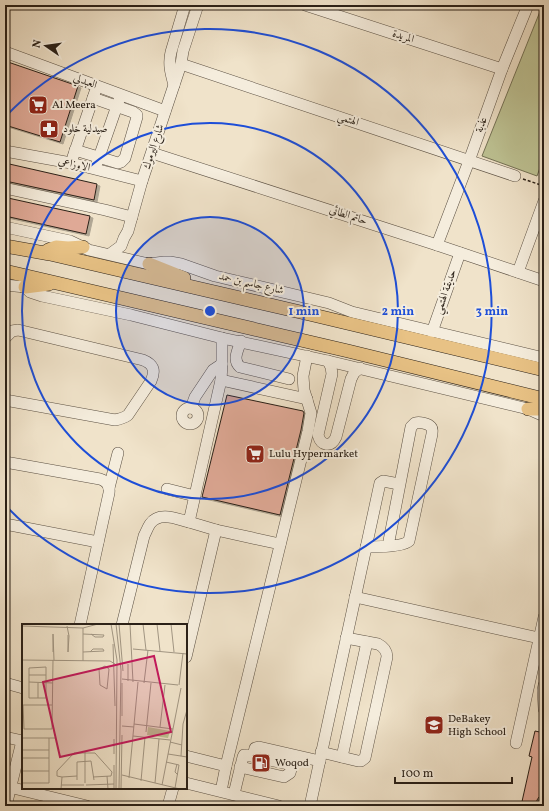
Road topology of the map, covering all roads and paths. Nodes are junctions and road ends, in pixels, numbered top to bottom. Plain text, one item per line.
1 (186, 5) edge
2 (198, 5) edge
3 (204, 5) edge
4 (305, 5) edge
5 (528, 5) edge
6 (5, 52) edge
7 (181, 64) junction
8 (502, 69) junction
9 (97, 86) junction
10 (174, 86) junction
11 (120, 95) junction
12 (93, 98) junction
13 (117, 106) junction
14 (166, 111) junction
15 (75, 150) junction
16 (5, 151) edge
17 (152, 153) junction
18 (99, 157) junction
19 (469, 161) junction
20 (71, 163) junction
21 (95, 169) junction
22 (515, 176) joint
23 (142, 181) junction
24 (544, 186) edge
25 (9, 189) dead end
26 (544, 201) edge
27 (132, 217) junction
28 (5, 227) edge
29 (128, 231) junction
30 (437, 245) junction
31 (5, 246) edge
32 (83, 247) junction
33 (44, 252) junction
34 (460, 253) junction
35 (110, 254) junction
36 (136, 261) junction
37 (149, 264) junction
38 (5, 271) edge
39 (518, 272) junction
40 (544, 281) edge
41 (57, 283) junction
42 (5, 285) edge
43 (25, 288) junction
44 (200, 289) junction
45 (432, 332) junction
46 (5, 338) edge
47 (222, 338) junction
48 (241, 341) junction
49 (307, 356) junction
50 (544, 358) edge
51 (328, 361) junction
52 (222, 364) junction
53 (258, 364) dead end
54 (360, 368) junction
55 (544, 370) edge
56 (303, 376) junction
57 (289, 379) dead end
58 (221, 380) junction
59 (307, 398) junction
60 (544, 399) edge
61 (5, 400) edge
62 (528, 409) junction
63 (544, 409) edge
64 (544, 416) edge
65 (212, 421) junction
66 (118, 453) dead end
67 (5, 462) edge
68 (399, 484) junction
69 (109, 488) junction
70 (167, 489) dead end
71 (195, 496) junction
72 (189, 522) junction
73 (5, 524) edge
74 (216, 530) junction
75 (98, 542) junction
76 (280, 544) junction
77 (388, 546) junction
78 (366, 547) junction
79 (355, 597) junction
80 (544, 617) edge
81 (80, 624) edge
82 (122, 624) edge
83 (346, 638) junction
84 (539, 638) junction
85 (368, 642) junction
86 (187, 653) edge
87 (5, 683) edge
88 (544, 685) edge
89 (22, 688) edge
90 (544, 709) edge
91 (5, 737) edge
92 (22, 741) edge
93 (516, 743) dead end
94 (187, 756) edge
95 (321, 756) junction
96 (342, 757) junction
97 (294, 760) junction
98 (226, 766) junction
99 (240, 767) junction
100 (187, 783) edge
101 (8, 786) edge
102 (173, 789) edge
103 (221, 791) junction
104 (234, 794) junction
105 (544, 802) edge
106 (6, 806) edge
107 (87, 806) edge
108 (168, 806) edge
109 (279, 806) edge
110 (310, 806) edge
111 (543, 806) edge

1 - 10 street
2 - 7 street, شارع اليرموك
3 - 7 street, شارع اليرموك
4 - 8 street, المريدة
5 - 8 street, عذبة
6 - 9 street, العبدلي
7 - 10 street, شارع اليرموك
7 - 19 street, الهتمي
8 - 19 street, عذبة
9 - 11 street, العبدلي
9 - 12 street
10 - 14 street, شارع اليرموك
11 - 13 street
11 - 14 street, العبدلي
12 - 13 street
12 - 15 street
13 - 18 street
13 - 18 street
14 - 17 street, شارع اليرموك
15 - 18 street
15 - 20 street
16 - 20 street, الاوزاعي
17 - 23 street, شارع اليرموك
17 - 30 street, حاتم الطائي
18 - 21 street
19 - 22 street, الهتمي
19 - 30 street, عذبة
20 - 21 street, الاوزاعي
21 - 23 street, الاوزاعي
22 - 24 path
23 - 27 street, شارع اليرموك
25 - 27 street
26 - 39 street
27 - 29 street, شارع اليرموك
28 - 32 street, شارع جاسم بن حمد
29 - 35 street
29 - 36 street
30 - 34 street, حاتم الطائي
31 - 33 main road, شارع جاسم بن حمد
32 - 33 main road
32 - 35 street, شارع جاسم بن حمد
33 - 44 main road, شارع جاسم بن حمد
34 - 39 street, حاتم الطائي
34 - 45 street, حديقة الهتمي
35 - 36 street, شارع جاسم بن حمد
36 - 37 street, شارع جاسم بن حمد
37 - 44 main road
37 - 45 street, شارع جاسم بن حمد
38 - 41 main road
39 - 40 street, حاتم الطائي
41 - 43 main road
41 - 60 main road
42 - 43 street
43 - 47 street
44 - 55 main road, شارع جاسم بن حمد
45 - 50 street, شارع جاسم بن حمد
46 - 61 street
47 - 48 street
47 - 52 street
48 - 49 street
48 - 57 street
49 - 51 street
49 - 56 street
51 - 54 street
51 - 54 street
52 - 58 street
52 - 65 street
53 - 56 street
54 - 62 street
56 - 59 street
58 - 59 street
58 - 65 street
59 - 76 street
62 - 63 main road
62 - 64 street
65 - 71 street
66 - 69 street
67 - 69 street
68 - 77 street
68 - 77 street
68 - 78 street
69 - 75 street
70 - 71 street
71 - 72 street
72 - 74 street
72 - 82 street
73 - 75 street
74 - 76 street
74 - 86 street
75 - 81 street
76 - 98 street
77 - 78 street
78 - 79 street
79 - 83 street
79 - 84 street
80 - 84 street
83 - 85 street
83 - 95 street
84 - 93 street
85 - 96 street
85 - 96 street
87 - 89 street
88 - 90 street
91 - 92 street
92 - 101 street
94 - 98 street
95 - 96 street
95 - 97 street
95 - 110 street
97 - 99 street
97 - 99 street
98 - 103 street
99 - 104 street
100 - 103 street
101 - 106 street
101 - 107 street
102 - 108 street
103 - 104 street
104 - 109 street
105 - 111 street

